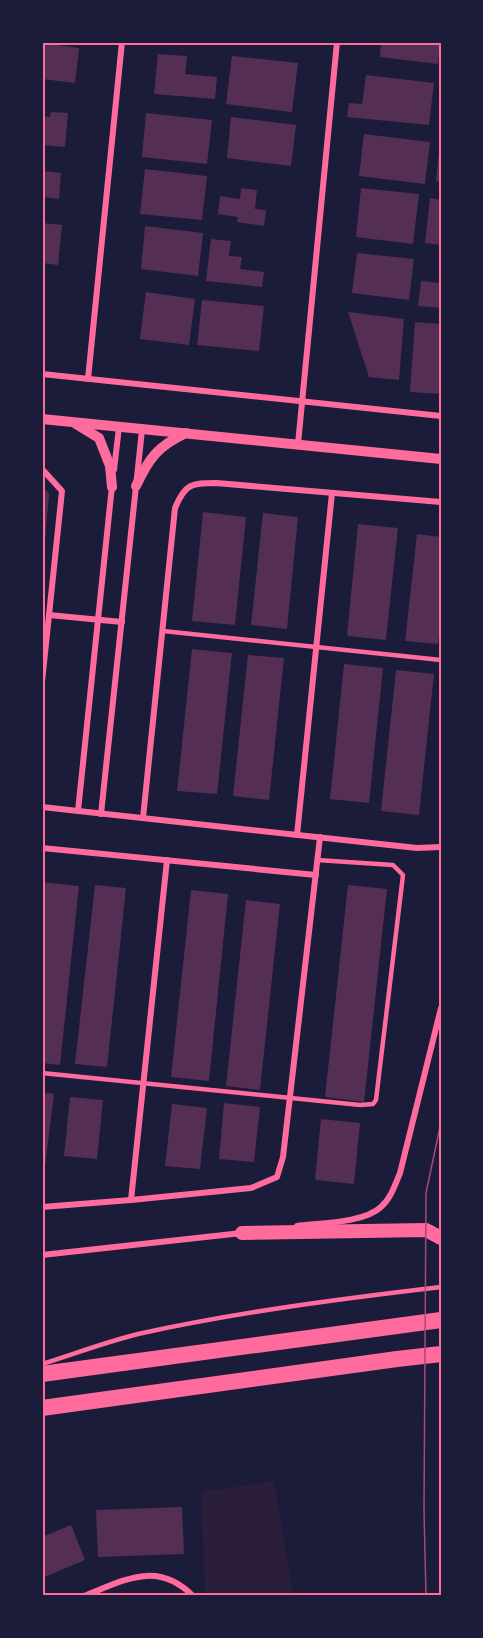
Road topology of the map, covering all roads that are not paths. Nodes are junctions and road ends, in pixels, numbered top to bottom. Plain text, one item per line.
1 (122, 42) edge
2 (337, 42) edge
3 (42, 374) edge
4 (88, 379) junction
5 (302, 402) junction
6 (441, 416) edge
7 (42, 419) edge
8 (73, 422) junction
9 (119, 427) junction
10 (142, 430) junction
11 (186, 433) junction
12 (298, 444) junction
13 (441, 459) edge
14 (42, 469) edge
15 (136, 486) junction
16 (112, 487) junction
17 (332, 493) junction
18 (441, 502) edge
19 (45, 614) edge
20 (98, 620) junction
21 (122, 622) junction
22 (163, 631) junction
23 (316, 647) junction
24 (441, 660) edge
25 (42, 682) edge
26 (42, 807) edge
27 (78, 811) junction
28 (102, 814) junction
29 (143, 818) junction
30 (297, 835) junction
31 (320, 837) junction
32 (441, 847) edge
33 (42, 848) edge
34 (167, 860) junction
35 (317, 860) junction
36 (316, 875) junction
37 (441, 1008) edge
38 (42, 1073) edge
39 (143, 1083) junction
40 (290, 1098) junction
41 (131, 1200) junction
42 (42, 1207) edge
43 (242, 1233) junction
44 (441, 1238) edge
45 (42, 1255) edge
46 (441, 1287) edge
47 (441, 1320) edge
48 (441, 1354) edge
49 (42, 1364) edge
50 (42, 1374) edge
51 (42, 1407) edge
52 (84, 1596) edge
53 (194, 1596) edge

1 - 4 street
2 - 5 street
3 - 4 street
4 - 5 street
5 - 6 street
5 - 12 street
7 - 8 street
8 - 9 street
8 - 16 street
9 - 10 street
9 - 16 street
10 - 11 street
10 - 15 street
11 - 12 street
11 - 15 street
12 - 13 street
14 - 19 street
15 - 21 street
16 - 20 street
17 - 18 street
17 - 22 street
17 - 23 street
19 - 20 street
19 - 25 street
20 - 21 street
20 - 27 street
21 - 28 street
22 - 23 lane
22 - 29 street
23 - 24 lane
23 - 30 street
26 - 27 street
27 - 28 street
28 - 29 street
29 - 30 street
30 - 31 street
31 - 32 street
31 - 35 street
33 - 34 street
34 - 36 street
34 - 39 street
35 - 36 street
35 - 40 lane
36 - 40 street
37 - 43 street
38 - 39 lane
39 - 40 lane
39 - 41 street
40 - 41 street
41 - 42 street
43 - 44 main road
43 - 45 street
46 - 49 lane
47 - 50 highway
48 - 51 highway
52 - 53 street

